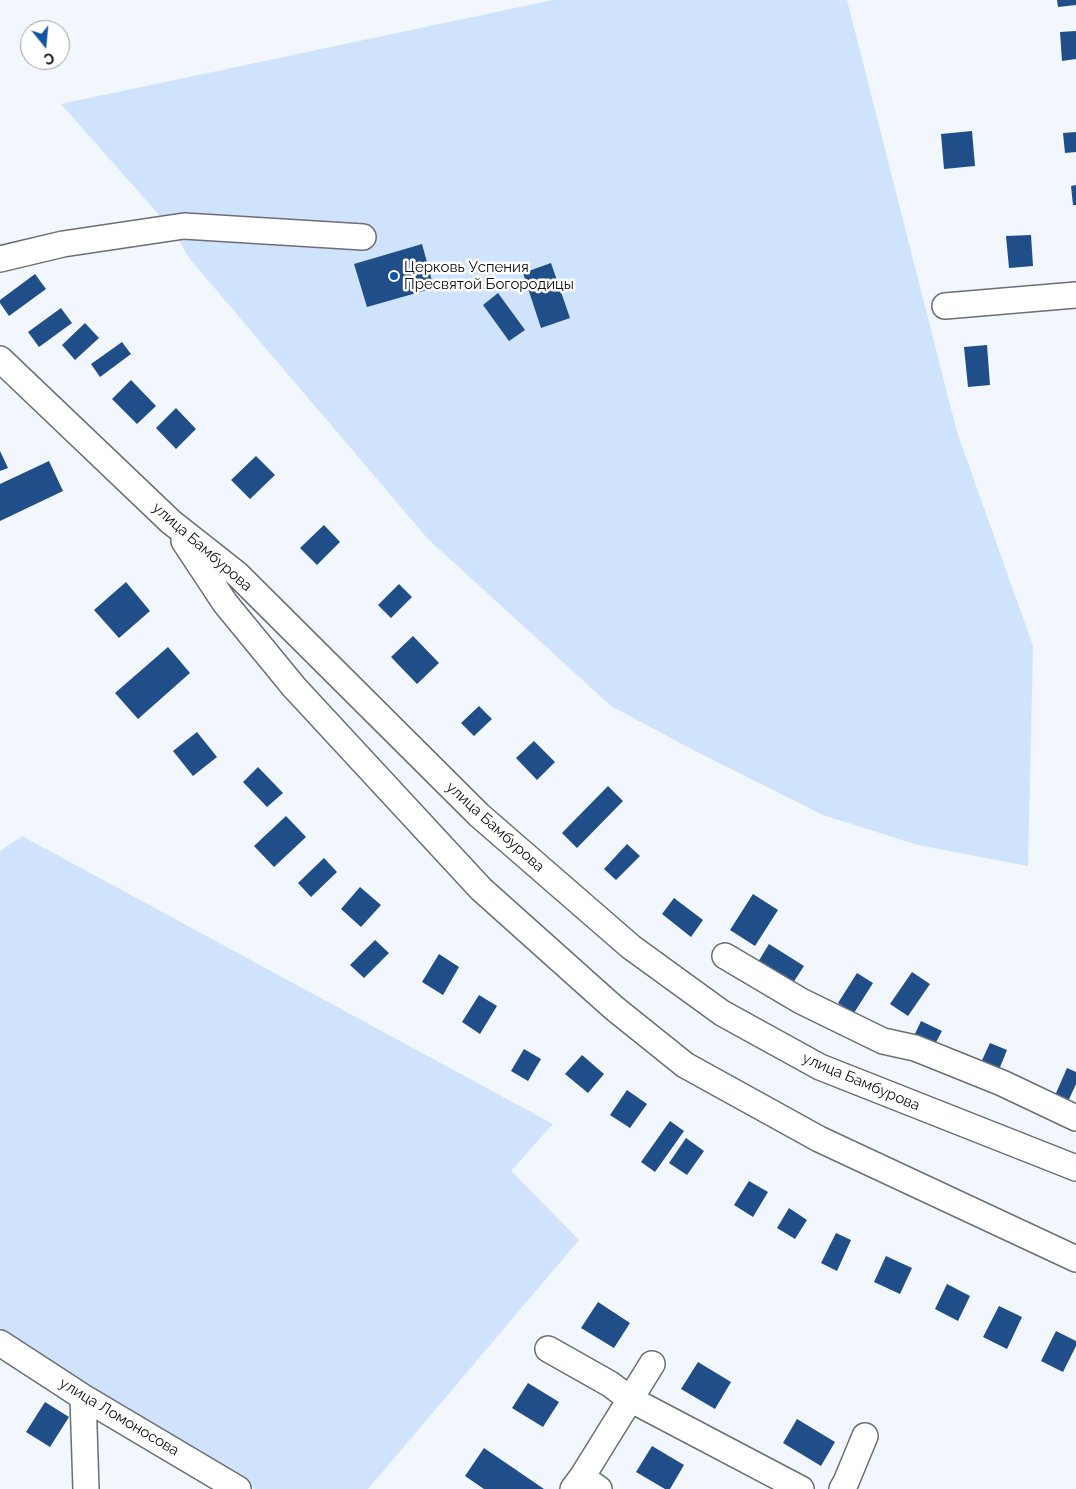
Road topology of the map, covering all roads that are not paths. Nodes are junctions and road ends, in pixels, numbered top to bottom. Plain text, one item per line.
1 (363, 237) dead end
2 (0, 259) edge
3 (1076, 295) edge
4 (945, 306) dead end
5 (0, 359) edge
6 (171, 522) junction
7 (725, 956) dead end
8 (1076, 1118) edge
9 (1076, 1168) edge
10 (1076, 1259) edge
11 (0, 1343) edge
12 (548, 1349) dead end
13 (652, 1364) dead end
14 (83, 1398) junction
15 (630, 1399) junction
16 (866, 1436) dead end
17 (585, 1485) edge
18 (232, 1487) edge
19 (86, 1489) edge
20 (800, 1489) edge
21 (842, 1489) edge

1 - 2 street
3 - 4 street
5 - 6 street, улица Бамбурова
6 - 9 street, улица Бамбурова
6 - 10 street
7 - 8 street
11 - 14 street, улица Ломоносова
12 - 15 street
13 - 15 street
14 - 18 street, улица Ломоносова
14 - 19 street
15 - 17 street
15 - 20 street
16 - 21 street

